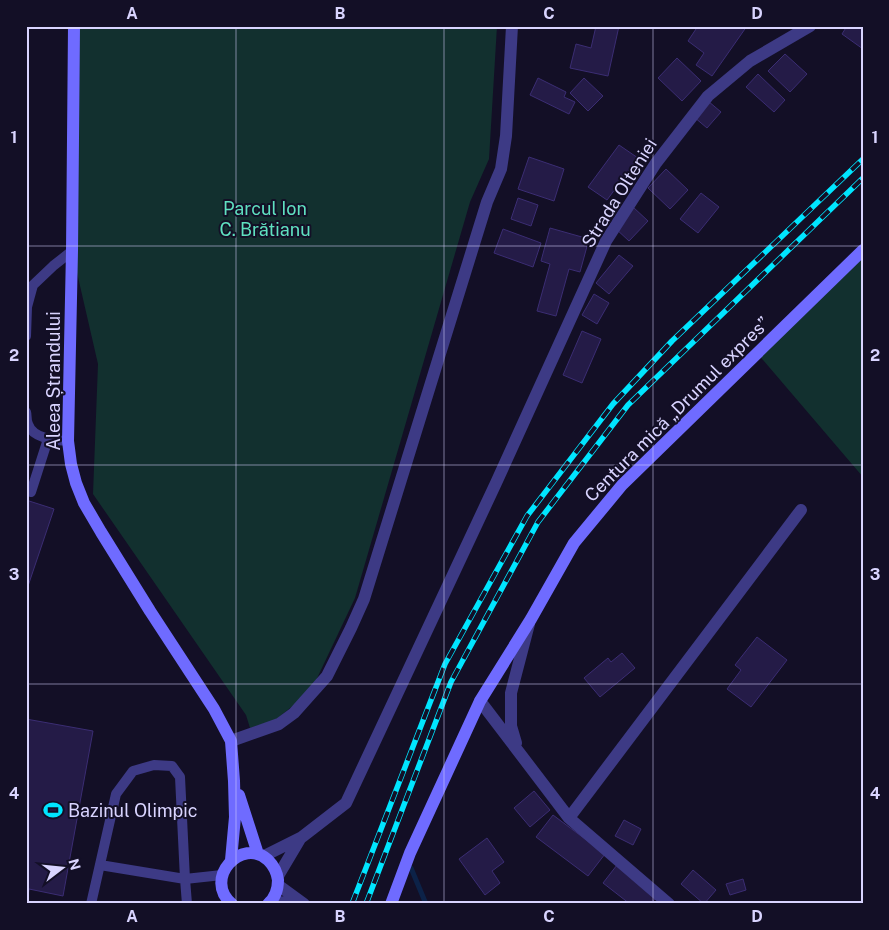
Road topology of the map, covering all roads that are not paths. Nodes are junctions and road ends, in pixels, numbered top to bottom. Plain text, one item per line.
1 (74, 26) edge
2 (512, 26) edge
3 (810, 26) edge
4 (863, 250) edge
5 (72, 251) junction
6 (26, 336) edge
7 (26, 412) edge
8 (48, 439) junction
9 (68, 441) junction
10 (30, 492) dead end
11 (801, 510) dead end
12 (531, 619) junction
13 (480, 701) junction
14 (230, 741) junction
15 (519, 753) junction
16 (234, 781) junction
17 (568, 818) junction
18 (302, 837) junction
19 (261, 855) junction
20 (231, 860) junction
21 (100, 865) junction
22 (222, 876) junction
23 (185, 879) junction
24 (278, 880) junction
25 (230, 903) edge
26 (269, 903) edge
27 (302, 903) edge
28 (91, 904) edge
29 (187, 904) edge
30 (391, 904) edge
31 (669, 904) edge

1 - 5 street, Aleea Ștrandului
2 - 14 street
3 - 18 street, Strada Olteniei
4 - 12 street, Centura mică „Drumul expres”
5 - 6 lane
5 - 9 street, Aleea Ștrandului
7 - 8 lane
8 - 9 lane
8 - 10 lane
9 - 14 street, Aleea Ștrandului
11 - 17 street
12 - 13 street, Centura mică „Drumul expres”
12 - 15 street
13 - 15 street
13 - 30 street, Centura mică „Drumul expres”
14 - 16 street, Aleea Ștrandului
15 - 17 street
16 - 19 street, Aleea Ștrandului
16 - 20 street, Aleea Ștrandului
17 - 31 street
18 - 19 street
18 - 24 street
19 - 20 street
19 - 24 street, Aleea Ștrandului
20 - 22 street
21 - 23 lane
21 - 23 lane
21 - 28 lane
22 - 23 lane
22 - 25 street
23 - 29 lane
24 - 26 street
24 - 27 street
26 - 27 street

